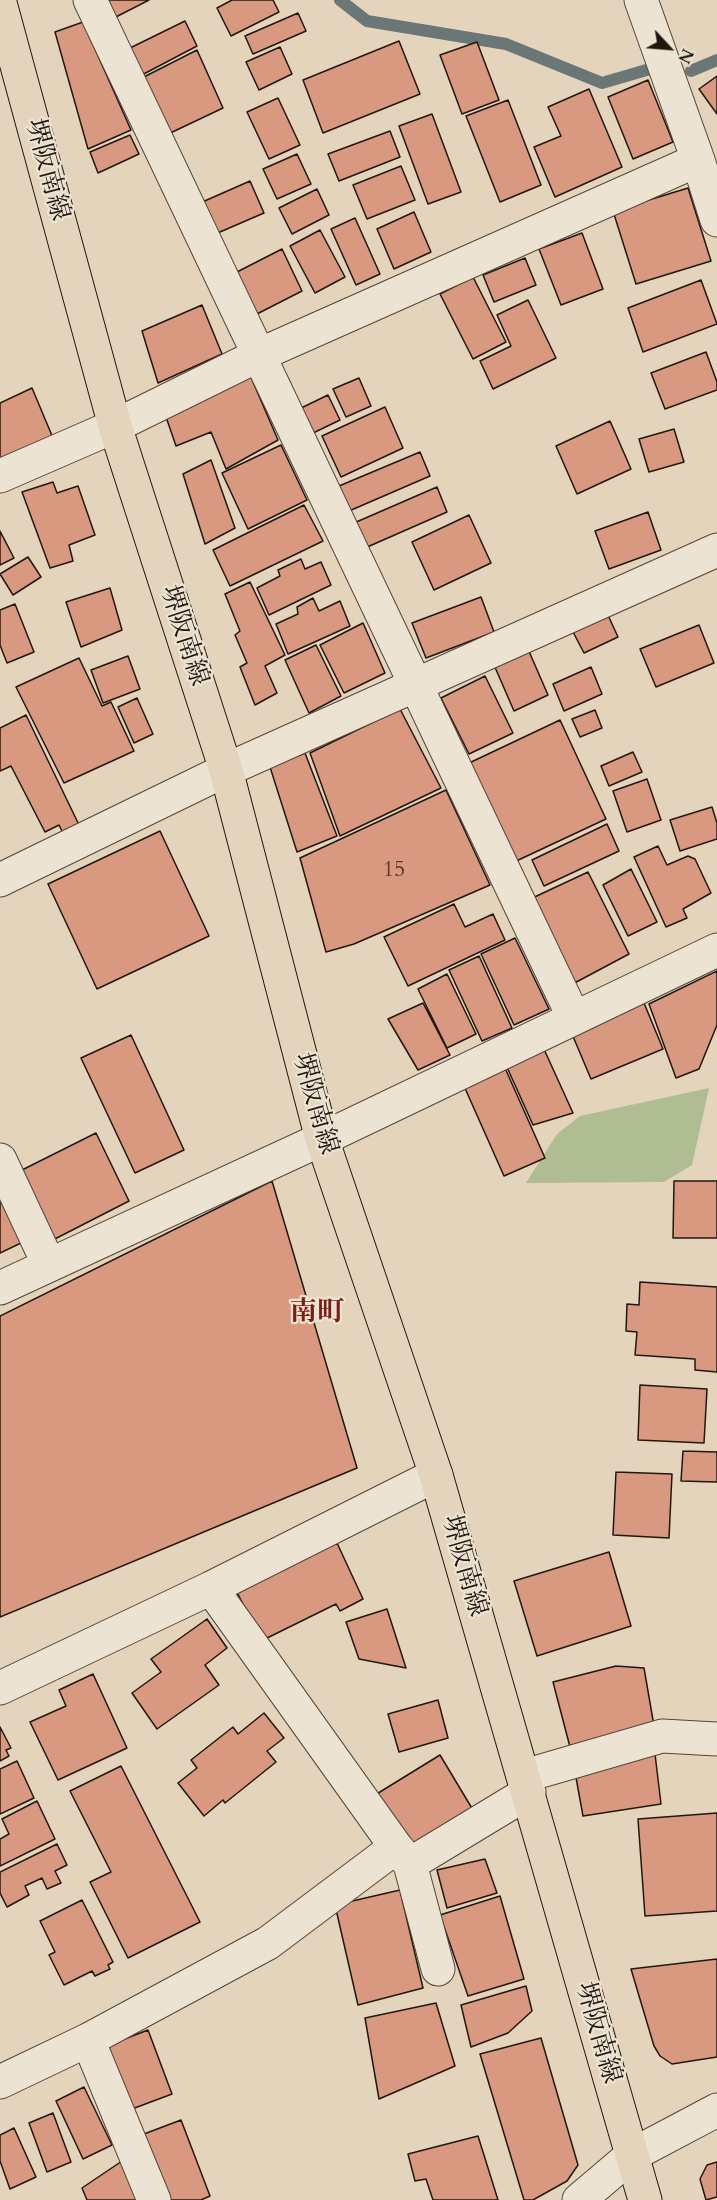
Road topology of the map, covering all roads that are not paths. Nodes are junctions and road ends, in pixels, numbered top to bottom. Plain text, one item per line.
1 (90, 0) edge
2 (641, 0) edge
3 (0, 3) edge
4 (708, 167) edge
5 (717, 220) edge
6 (259, 356) junction
7 (116, 426) junction
8 (0, 476) edge
9 (717, 550) edge
10 (416, 686) junction
11 (226, 770) junction
12 (0, 880) edge
13 (717, 950) edge
14 (574, 1018) junction
15 (322, 1139) junction
16 (0, 1160) edge
17 (49, 1265) junction
18 (0, 1288) edge
19 (436, 1475) junction
20 (211, 1588) junction
21 (0, 1688) edge
22 (717, 1739) edge
23 (526, 1784) junction
24 (403, 1855) junction
25 (438, 1969) dead end
26 (88, 2040) junction
27 (0, 2082) edge
28 (717, 2110) edge
29 (632, 2155) junction
30 (154, 2200) edge
31 (579, 2200) edge
32 (645, 2200) edge

1 - 6 street
2 - 4 street
3 - 7 main road, 堺阪南線
4 - 5 street
4 - 6 street
6 - 7 street
6 - 10 street
7 - 8 street
7 - 11 main road, 堺阪南線
9 - 10 street
10 - 11 street
10 - 14 street
11 - 12 street
11 - 15 main road, 堺阪南線
13 - 14 street
14 - 15 street
15 - 17 street
15 - 19 main road, 堺阪南線
16 - 17 street
17 - 18 street
19 - 20 street
19 - 23 main road, 堺阪南線
20 - 21 street
20 - 24 street
22 - 23 street
23 - 24 street
23 - 29 main road, 堺阪南線
24 - 25 street
24 - 26 street
26 - 27 street
26 - 30 street
28 - 29 street
29 - 31 street
29 - 32 main road, 堺阪南線

